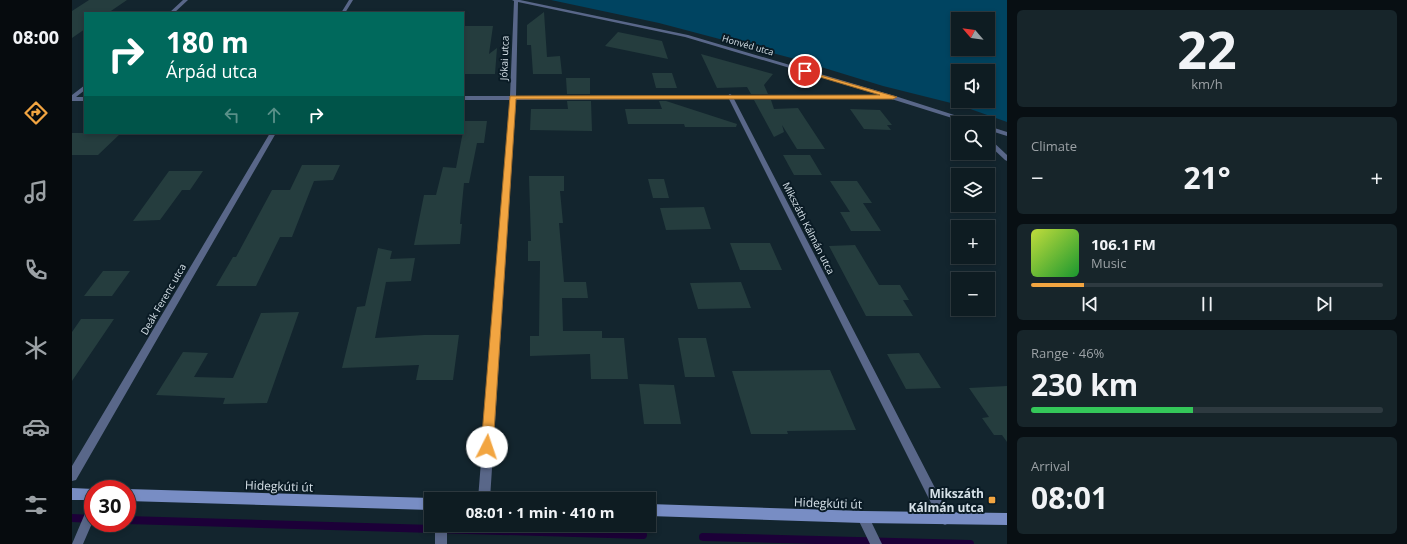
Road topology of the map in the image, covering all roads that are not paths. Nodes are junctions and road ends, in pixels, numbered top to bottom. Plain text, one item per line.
1 (186, 0) edge
2 (351, 0) edge
3 (515, 0) edge
4 (172, 12) edge
5 (344, 12) edge
6 (84, 87) edge
7 (730, 96) junction
8 (512, 97) junction
9 (893, 97) junction
10 (72, 98) edge
11 (464, 98) edge
12 (84, 99) edge
13 (951, 116) edge
14 (995, 130) edge
15 (272, 134) edge
16 (1007, 134) edge
17 (995, 147) edge
18 (1007, 159) edge
19 (72, 476) edge
20 (484, 492) edge
21 (72, 494) edge
22 (84, 494) edge
23 (136, 495) edge
24 (424, 504) edge
25 (656, 510) edge
26 (863, 518) junction
27 (945, 519) junction
28 (1007, 519) edge
29 (84, 527) edge
30 (78, 544) edge
31 (876, 544) edge

1 - 4 street
2 - 5 street
3 - 8 street, Jókai utca
3 - 9 street, Honvéd utca
6 - 10 street
7 - 8 street
7 - 9 street
7 - 27 street, Mikszáth Kálmán utca
8 - 11 street
8 - 20 street, Jókai utca
9 - 13 street, Honvéd utca
10 - 12 street
14 - 16 street
15 - 19 street, Deák Ferenc utca
17 - 18 street
21 - 22 main road
23 - 24 main road, Hidegkúti út
25 - 26 main road, Hidegkúti út
26 - 27 main road, Hidegkúti út
26 - 31 street
27 - 28 main road, Hidegkúti út
29 - 30 street

